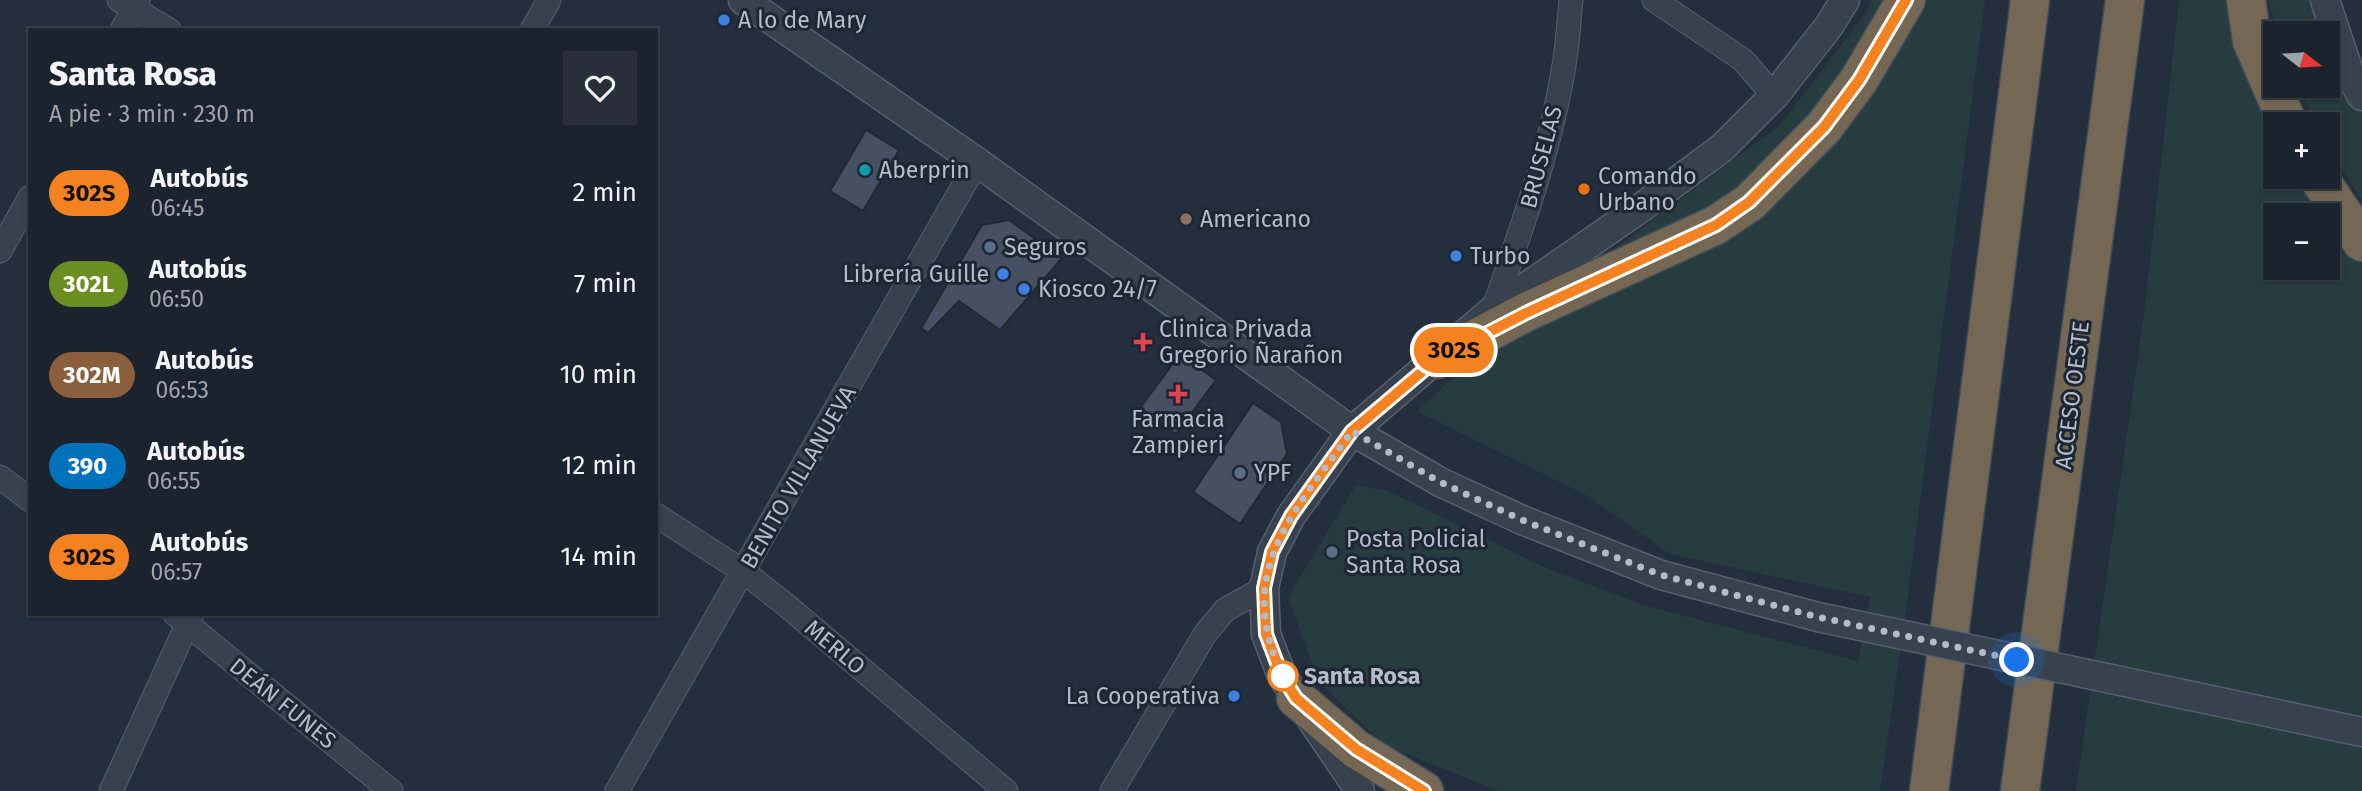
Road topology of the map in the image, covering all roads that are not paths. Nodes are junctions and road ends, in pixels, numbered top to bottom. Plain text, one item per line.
1 (549, 0) edge
2 (743, 0) edge
3 (1571, 0) edge
4 (1654, 0) edge
5 (1845, 0) edge
6 (1906, 0) edge
7 (2030, 0) edge
8 (2125, 0) edge
9 (2246, 0) edge
10 (2325, 0) edge
11 (130, 3) edge
12 (123, 28) edge
13 (166, 28) edge
14 (533, 28) edge
15 (1774, 96) junction
16 (2362, 96) edge
17 (2283, 112) edge
18 (977, 162) junction
19 (2326, 189) edge
20 (28, 201) edge
21 (2362, 242) edge
22 (0, 251) edge
23 (1493, 310) junction
24 (1437, 359) junction
25 (1352, 431) junction
26 (0, 477) edge
27 (28, 498) edge
28 (658, 515) edge
29 (744, 572) junction
30 (1264, 588) junction
31 (184, 617) edge
32 (1296, 698) junction
33 (2362, 732) edge
34 (111, 791) edge
35 (391, 791) edge
36 (617, 791) edge
37 (1006, 791) edge
38 (1112, 791) edge
39 (1360, 791) edge
40 (1424, 791) edge
41 (1929, 791) edge
42 (2020, 791) edge

1 - 14 street
2 - 18 street
3 - 23 street, BRUSELAS
4 - 15 street
5 - 15 street
6 - 24 highway
7 - 41 highway
8 - 42 highway, ACCESO OESTE
9 - 17 highway
10 - 16 street
11 - 12 street
11 - 13 street
15 - 23 street
18 - 25 street
18 - 29 street, BENITO VILLANUEVA
19 - 21 highway
20 - 22 street
23 - 24 street
24 - 25 street
25 - 30 street
25 - 33 street, bridge
26 - 27 street
28 - 29 street, MERLO
29 - 36 street, BENITO VILLANUEVA
29 - 37 street, MERLO
30 - 32 street
30 - 38 street
31 - 34 street
31 - 35 street, DEÁN FUNES
32 - 39 street
32 - 40 highway

